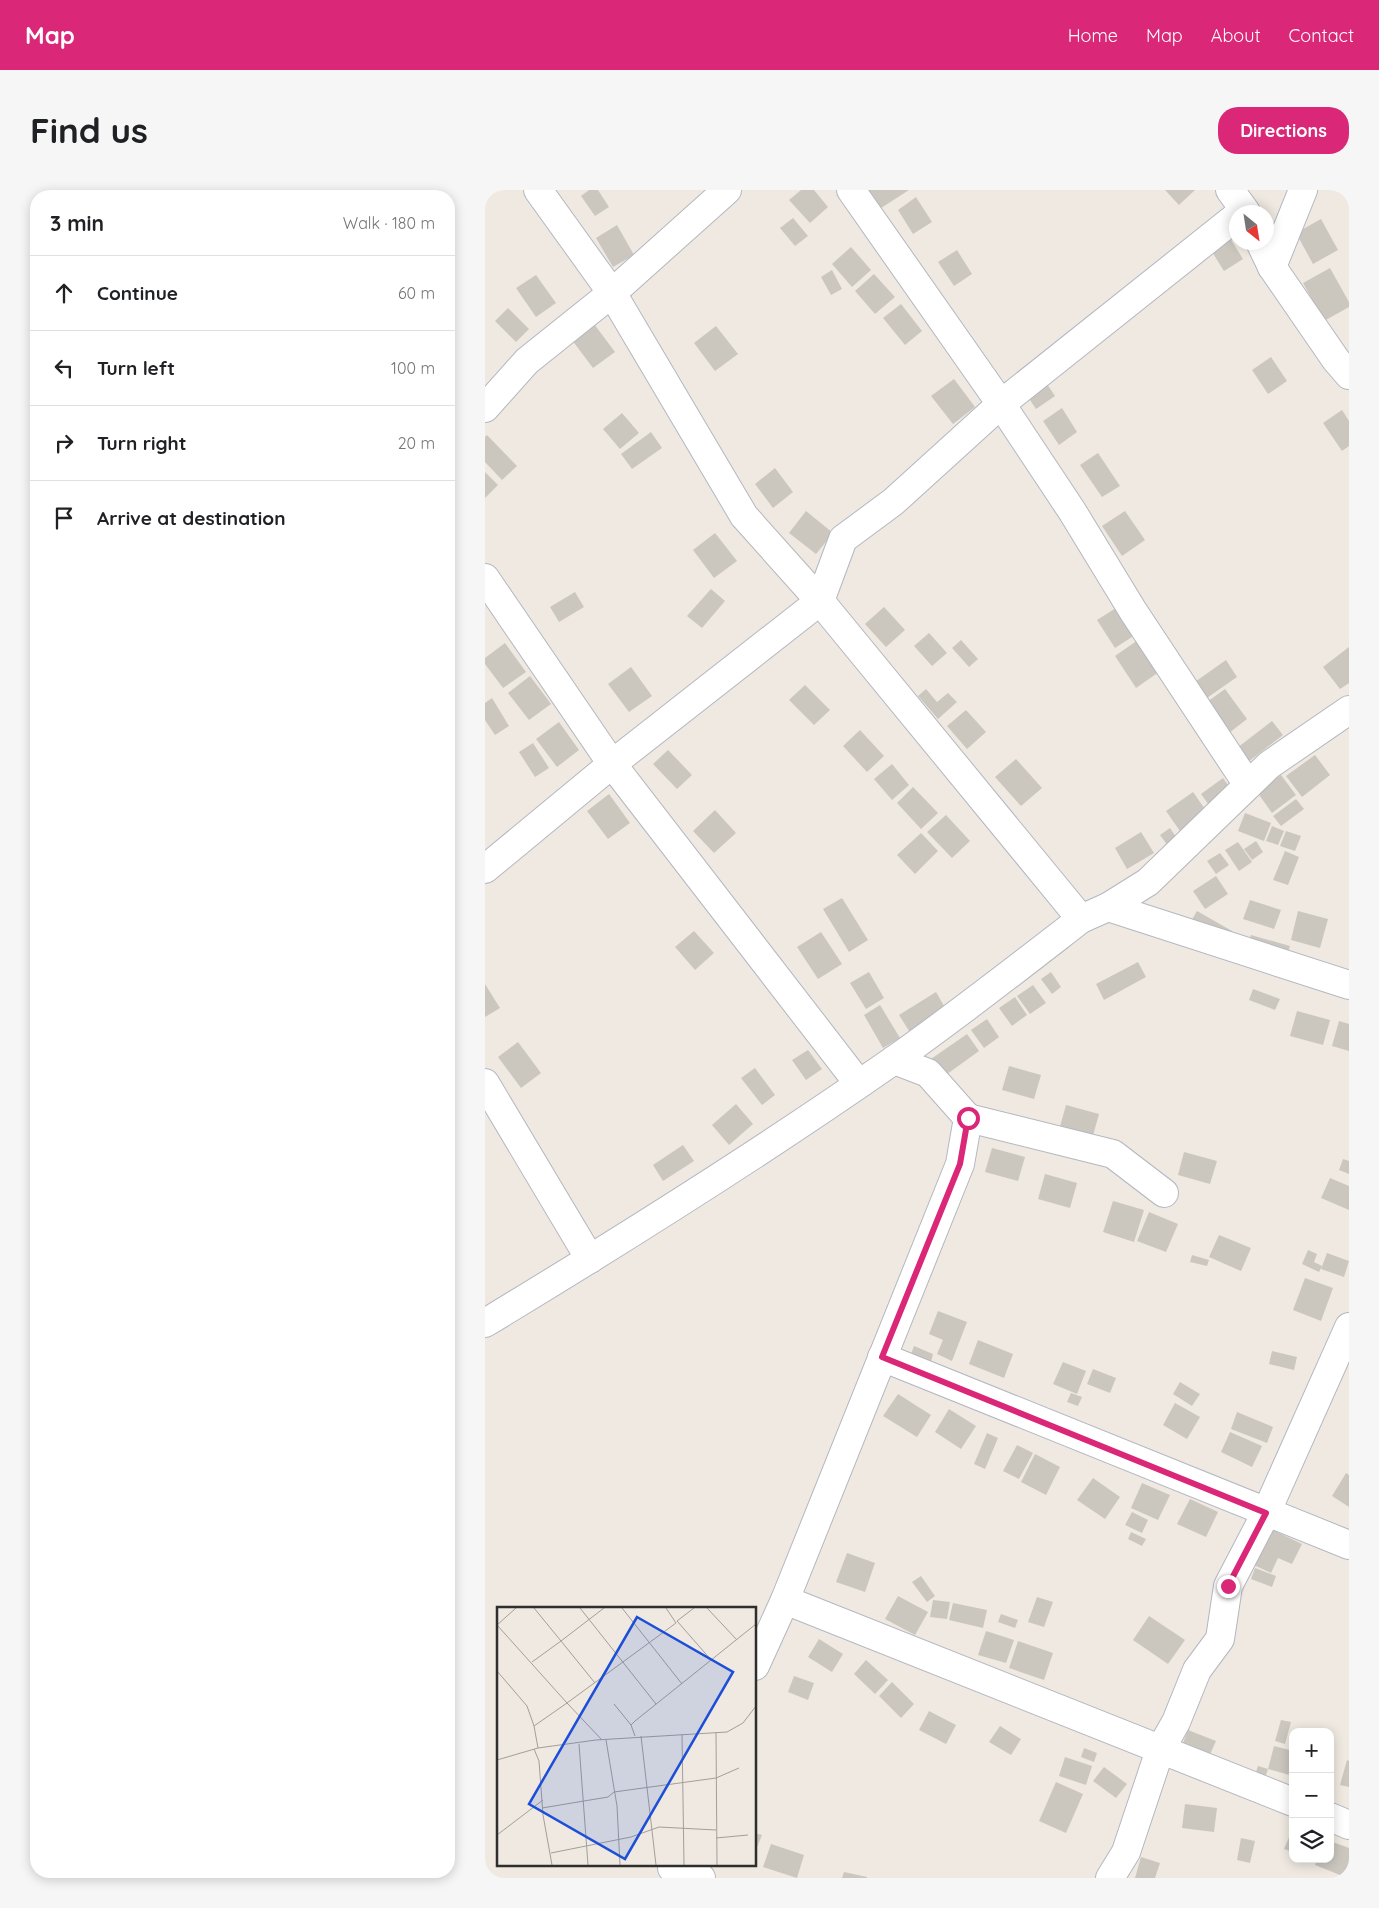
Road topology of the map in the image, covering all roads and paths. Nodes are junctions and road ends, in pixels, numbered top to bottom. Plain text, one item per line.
1 (538, 190) edge
2 (727, 190) edge
3 (851, 190) edge
4 (1303, 190) edge
5 (1229, 217) edge
6 (1265, 250) edge
7 (1273, 267) junction
8 (612, 293) junction
9 (1349, 376) edge
10 (1001, 404) junction
11 (485, 408) edge
12 (485, 578) edge
13 (820, 601) junction
14 (1349, 710) edge
15 (612, 764) junction
16 (1248, 784) junction
17 (485, 869) edge
18 (1108, 907) junction
19 (1081, 920) junction
20 (1349, 985) edge
21 (894, 1060) junction
22 (485, 1083) edge
23 (859, 1084) junction
24 (968, 1118) junction
25 (1164, 1193) dead end
26 (590, 1259) junction
27 (485, 1323) edge
28 (1349, 1327) edge
29 (882, 1357) junction
30 (1266, 1513) junction
31 (1349, 1545) edge
32 (785, 1600) junction
33 (756, 1664) edge
34 (1160, 1750) junction
35 (1289, 1800) edge
36 (1333, 1818) edge
37 (1349, 1824) edge
38 (671, 1870) edge
39 (701, 1878) edge
40 (1110, 1878) edge

1 - 8 street
2 - 8 street
3 - 10 street
4 - 7 street
5 - 10 street
6 - 7 street
7 - 9 street
8 - 11 street
8 - 13 street
10 - 13 street
10 - 16 street
12 - 15 street
13 - 15 street
13 - 19 street
14 - 16 street
15 - 17 street
15 - 23 street
16 - 18 street
18 - 19 street
18 - 20 street
19 - 21 street
21 - 23 street
21 - 24 street
22 - 26 street
23 - 26 street
24 - 25 street
24 - 29 street
26 - 27 street
28 - 30 street
29 - 30 street
29 - 32 street
30 - 31 street
30 - 34 street
32 - 33 street
32 - 34 street
34 - 35 street
34 - 40 street
36 - 37 street
38 - 39 street

